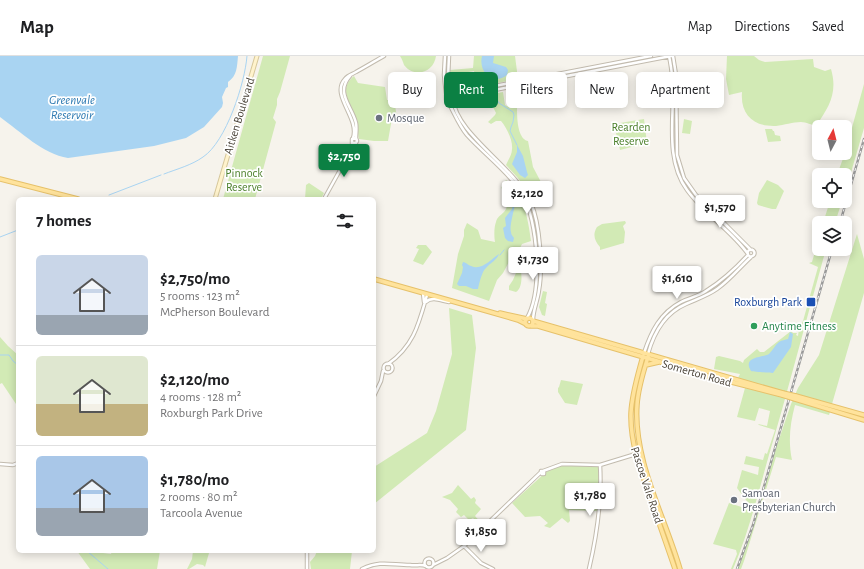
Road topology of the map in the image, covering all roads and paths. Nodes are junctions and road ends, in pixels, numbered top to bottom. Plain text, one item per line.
1 (257, 56) edge
2 (384, 56) edge
3 (445, 56) edge
4 (448, 56) edge
5 (650, 56) edge
6 (670, 56) edge
7 (608, 66) junction
8 (444, 72) edge
9 (447, 72) edge
10 (498, 87) edge
11 (451, 108) edge
12 (456, 108) edge
13 (476, 138) junction
14 (473, 140) junction
15 (678, 163) junction
16 (675, 164) junction
17 (0, 178) edge
18 (527, 195) junction
19 (694, 196) junction
20 (71, 197) edge
21 (216, 197) edge
22 (325, 197) edge
23 (524, 197) junction
24 (709, 211) junction
25 (751, 250) junction
26 (748, 254) junction
27 (536, 255) junction
28 (540, 255) junction
29 (751, 257) junction
30 (537, 279) junction
31 (541, 279) junction
32 (376, 280) edge
33 (423, 293) junction
34 (427, 294) junction
35 (425, 302) junction
36 (456, 302) junction
37 (424, 307) junction
38 (487, 311) junction
39 (527, 319) junction
40 (533, 321) junction
41 (526, 324) junction
42 (531, 326) junction
43 (398, 354) junction
44 (636, 355) junction
45 (646, 356) junction
46 (660, 362) junction
47 (388, 364) junction
48 (646, 365) junction
49 (392, 367) junction
50 (383, 370) junction
51 (639, 372) junction
52 (388, 373) junction
53 (707, 373) junction
54 (380, 381) junction
55 (376, 391) edge
56 (796, 398) junction
57 (637, 401) junction
58 (632, 404) junction
59 (864, 415) edge
60 (864, 420) edge
61 (636, 454) junction
62 (0, 464) edge
63 (16, 464) edge
64 (600, 465) junction
65 (464, 546) junction
66 (307, 553) edge
67 (676, 556) junction
68 (671, 558) junction
69 (433, 560) junction
70 (425, 561) junction
71 (439, 562) junction
72 (422, 564) junction
73 (433, 566) edge
74 (427, 567) edge
75 (307, 568) edge
76 (362, 569) edge
77 (493, 569) edge
78 (589, 569) edge
79 (675, 569) edge
80 (680, 569) edge

1 - 21 main road, Aitken Boulevard
2 - 22 street
3 - 8 street
4 - 9 street
5 - 7 street
6 - 7 street
6 - 15 street
6 - 16 street
7 - 10 street
11 - 14 street
12 - 13 street
13 - 14 street
13 - 18 street
14 - 23 street
15 - 16 street
15 - 19 street
16 - 19 street
17 - 20 main road
18 - 23 street
18 - 28 street
19 - 24 street
19 - 24 street
23 - 27 street
24 - 25 street
24 - 26 street
25 - 26 street
25 - 29 street
26 - 29 street
26 - 45 street
27 - 28 street
27 - 30 street
28 - 31 street
29 - 45 street
30 - 31 street
30 - 39 street
31 - 40 street
32 - 33 main road
33 - 34 main road
33 - 37 street
34 - 35 street
34 - 36 main road
35 - 36 street
35 - 37 street
36 - 38 main road
37 - 43 street
38 - 39 main road
38 - 41 main road
39 - 40 main road, Somerton Road
39 - 41 main road
40 - 42 main road
40 - 45 main road, Somerton Road
41 - 42 main road, Somerton Road
42 - 44 main road, Somerton Road
43 - 47 street
43 - 49 street
44 - 45 main road, Somerton Road
44 - 51 main road
45 - 46 main road, Somerton Road
45 - 48 main road, Pascoe Vale Road
45 - 51 main road, Pascoe Vale Road
45 - 53 main road, Somerton Road
46 - 48 main road
46 - 53 main road, Somerton Road
47 - 49 street
47 - 50 street
48 - 57 main road, Pascoe Vale Road
49 - 52 street
50 - 52 street
50 - 54 street
51 - 58 main road, Pascoe Vale Road
52 - 54 street
53 - 56 main road, Somerton Road, bridge
54 - 55 street
56 - 59 main road, Somerton Road
56 - 60 main road, Somerton Road
57 - 58 main road
57 - 67 main road, Pascoe Vale Road
58 - 61 main road, Pascoe Vale Road
61 - 64 street
61 - 68 main road, Pascoe Vale Road
62 - 63 street
64 - 65 street
64 - 78 street
65 - 71 street
65 - 77 street
66 - 75 street
67 - 68 main road
67 - 80 main road, Pascoe Vale Road
68 - 79 main road, Pascoe Vale Road
69 - 70 street
69 - 71 street
69 - 73 street
70 - 72 street
70 - 74 street
71 - 73 street
72 - 74 street
72 - 76 street
73 - 74 street

